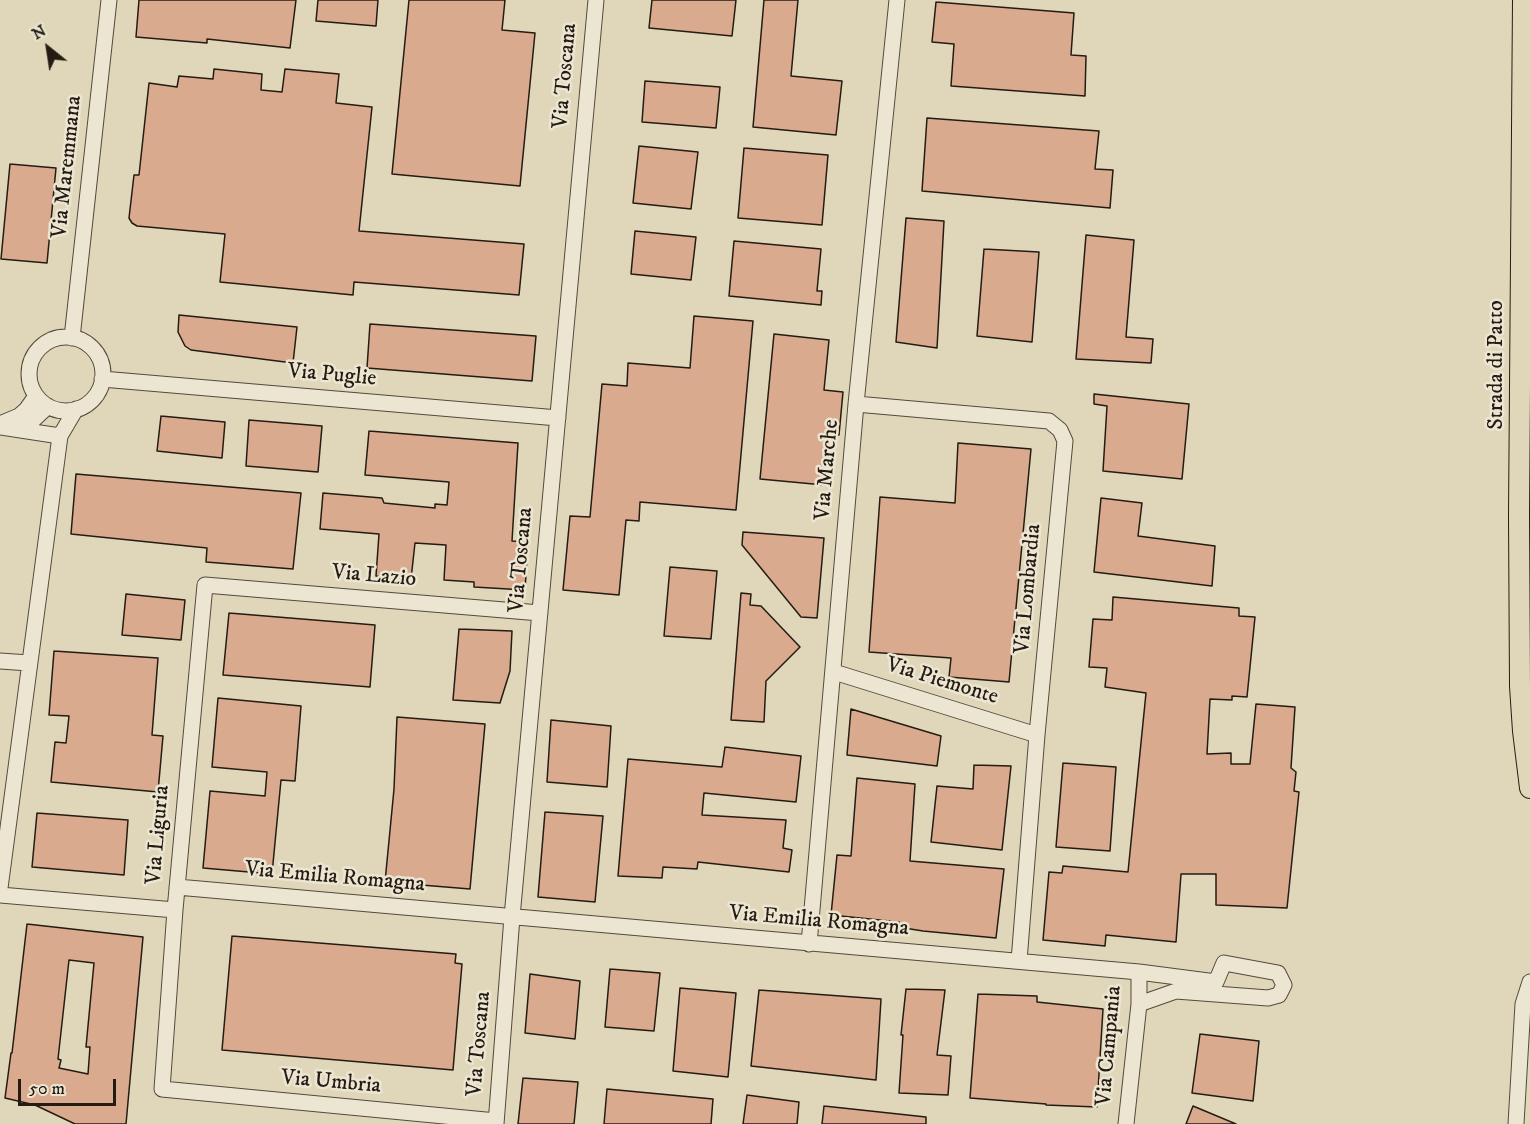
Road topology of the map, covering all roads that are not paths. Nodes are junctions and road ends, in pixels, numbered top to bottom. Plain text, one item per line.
1 (109, 0) edge
2 (596, 0) edge
3 (897, 0) edge
4 (1522, 0) edge
5 (72, 338) junction
6 (102, 379) junction
7 (36, 396) junction
8 (856, 404) junction
9 (48, 406) junction
10 (76, 409) junction
11 (558, 418) junction
12 (5, 426) edge
13 (60, 436) junction
14 (206, 585) joint
15 (540, 613) junction
16 (0, 661) edge
17 (28, 663) junction
18 (834, 672) junction
19 (1037, 735) junction
20 (1530, 788) edge
21 (177, 887) junction
22 (0, 888) edge
23 (0, 895) edge
24 (175, 910) junction
25 (512, 916) junction
26 (809, 944) junction
27 (1019, 961) junction
28 (1139, 972) junction
29 (1530, 982) edge
30 (1139, 1004) junction
31 (162, 1089) joint
32 (496, 1122) edge
33 (1126, 1124) edge
34 (1516, 1124) edge

1 - 5 street, Via Maremmana
2 - 11 street, Via Toscana
3 - 8 street, Via Marche
4 - 20 main road, Strada di Patto
5 - 6 street
5 - 7 street
6 - 10 street
6 - 11 street, Via Puglie
7 - 9 street
7 - 12 street
8 - 18 street, Via Marche
8 - 19 street, Via Lombardia
9 - 10 street
9 - 12 street
10 - 13 street
11 - 15 street, Via Toscana
12 - 13 street
13 - 17 street
14 - 15 street, Via Lazio
14 - 21 street, Via Liguria
15 - 25 street, Via Toscana
16 - 17 street
17 - 22 street
18 - 19 street, Via Piemonte
18 - 26 street, Via Marche
19 - 27 street, Via Lombardia
21 - 24 street, Via Liguria
21 - 25 street, Via Emilia Romagna
23 - 24 street
24 - 31 street, Via Liguria
25 - 26 street, Via Emilia Romagna
25 - 32 street, Via Toscana
26 - 27 street, Via Emilia Romagna
27 - 28 street, Via Emilia Romagna
28 - 30 street, Via Campania
28 - 30 street, Via Emilia Romagna
29 - 34 street
30 - 33 street, Via Campania
31 - 32 street, Via Umbria

